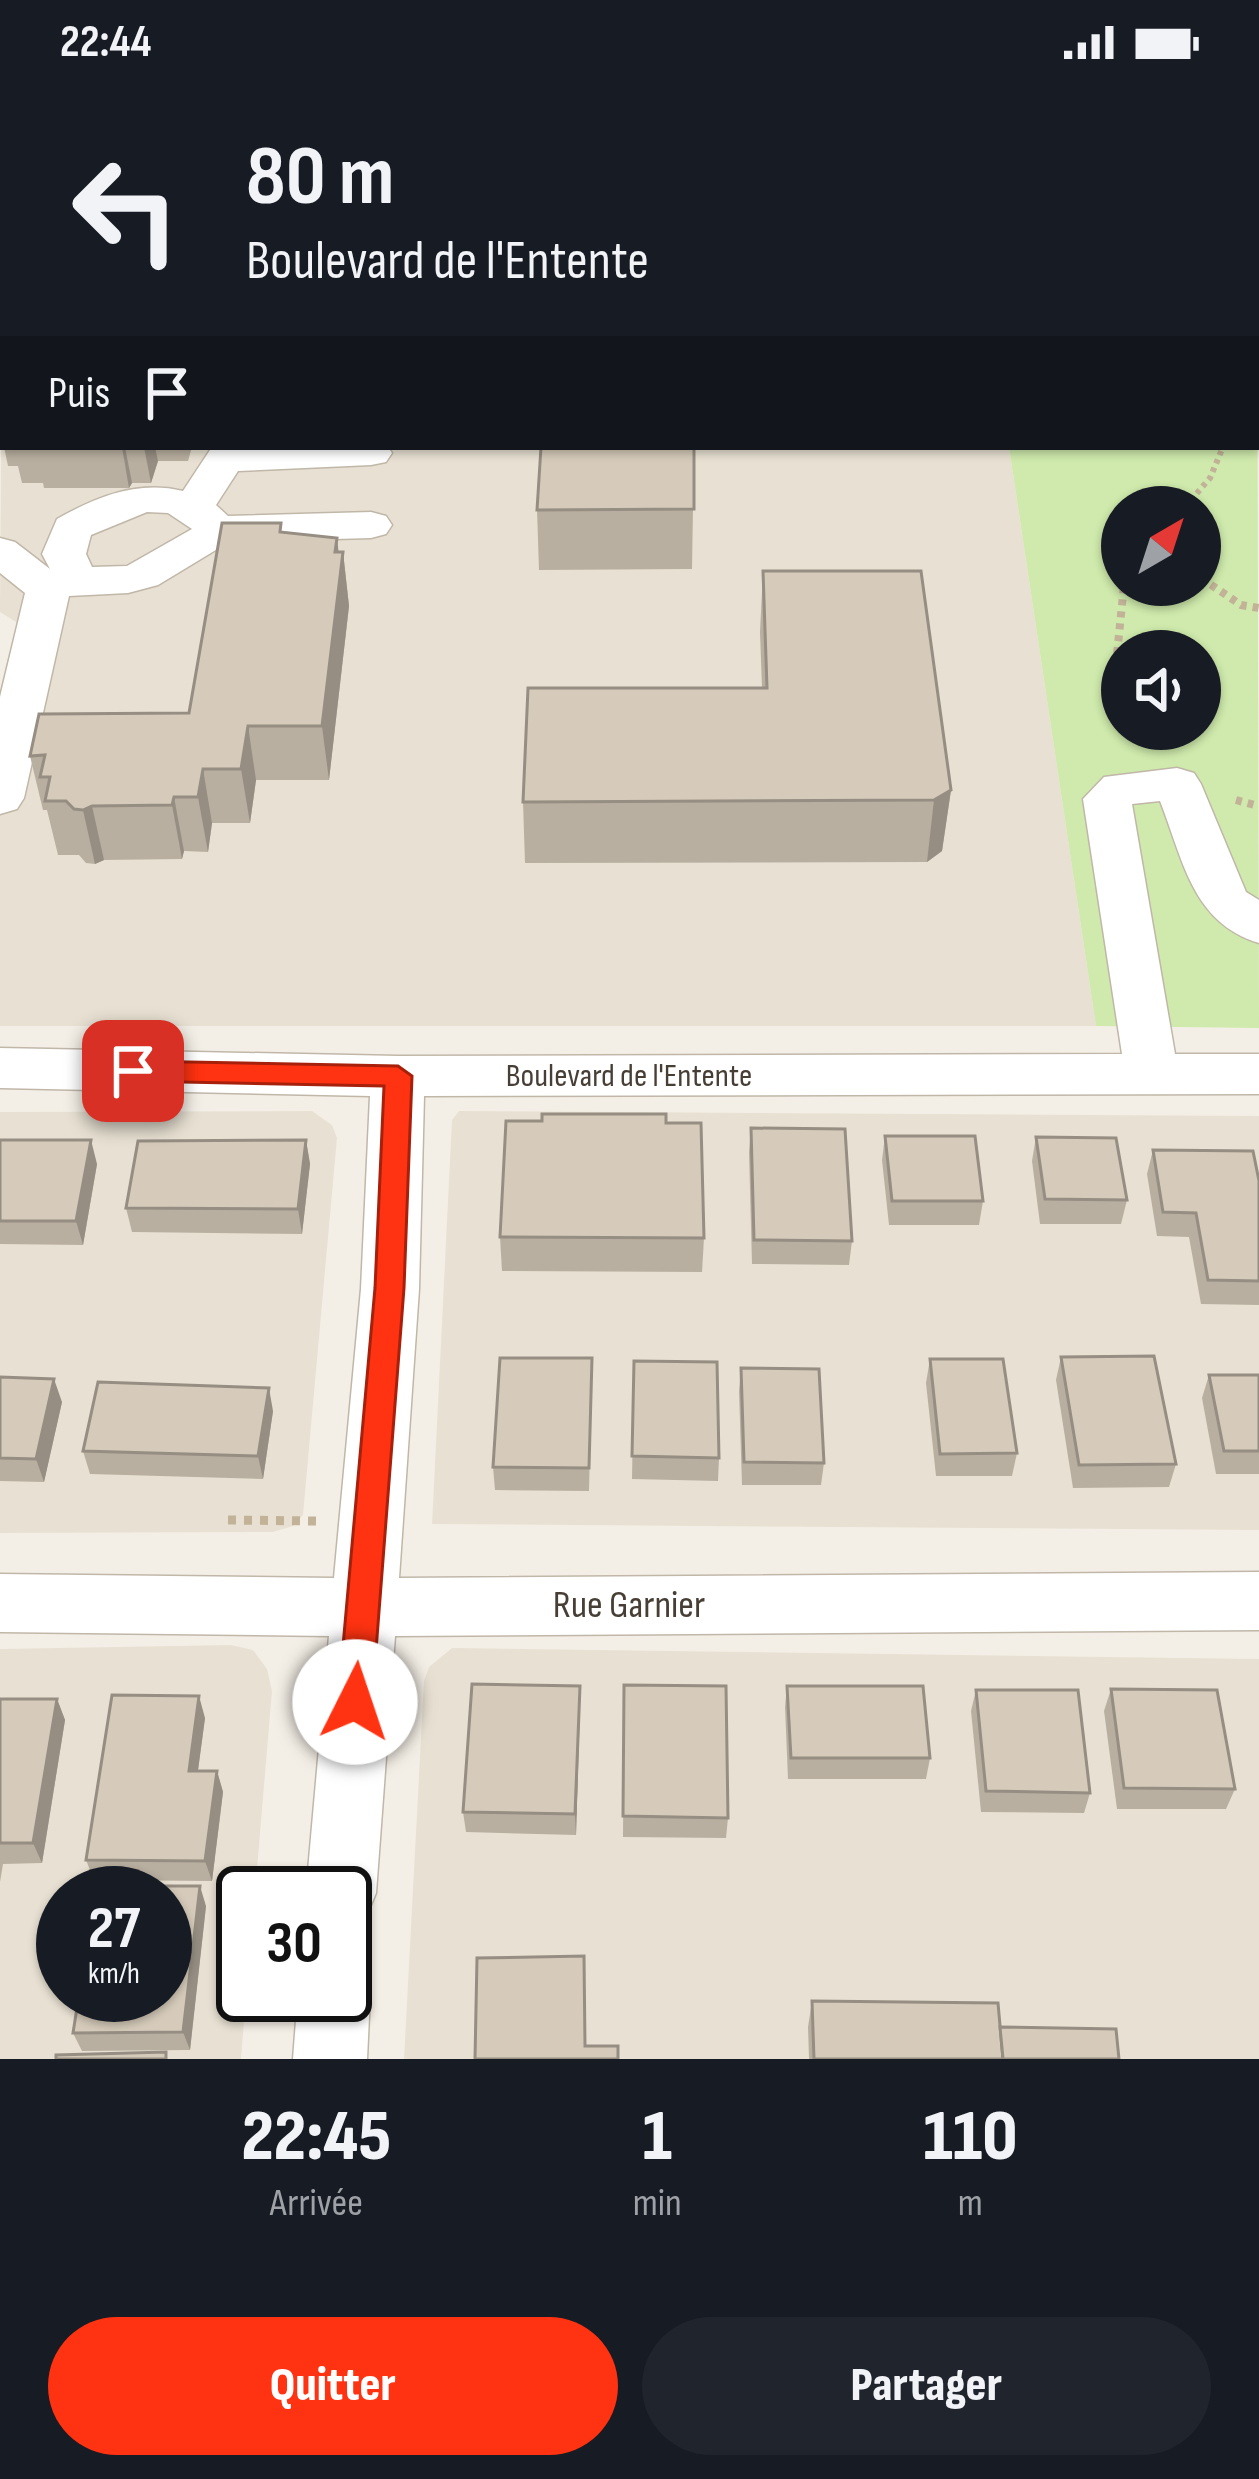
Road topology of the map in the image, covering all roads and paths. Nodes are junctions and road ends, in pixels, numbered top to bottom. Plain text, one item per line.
1 (1222, 450) edge
2 (370, 453) dead end
3 (1203, 486) edge
4 (207, 517) junction
5 (370, 524) dead end
6 (0, 551) edge
7 (62, 582) junction
8 (1221, 592) edge
9 (1259, 608) edge
10 (0, 798) edge
11 (1259, 925) edge
12 (0, 1069) edge
13 (1259, 1074) edge
14 (1152, 1075) junction
15 (398, 1076) junction
16 (1259, 1601) edge
17 (0, 1603) edge
18 (362, 1607) junction
19 (343, 1866) edge
20 (332, 2022) edge
21 (330, 2059) edge

1 - 3 path
2 - 4 street
4 - 5 street
4 - 7 street
4 - 7 street
6 - 7 street
7 - 10 street
8 - 9 path
11 - 14 street
12 - 15 street, Boulevard de l'Entente
13 - 14 street, Boulevard de l'Entente
14 - 15 street, Boulevard de l'Entente
15 - 18 street
16 - 18 street, Rue Garnier
17 - 18 street, Rue Garnier
18 - 19 street
20 - 21 street

